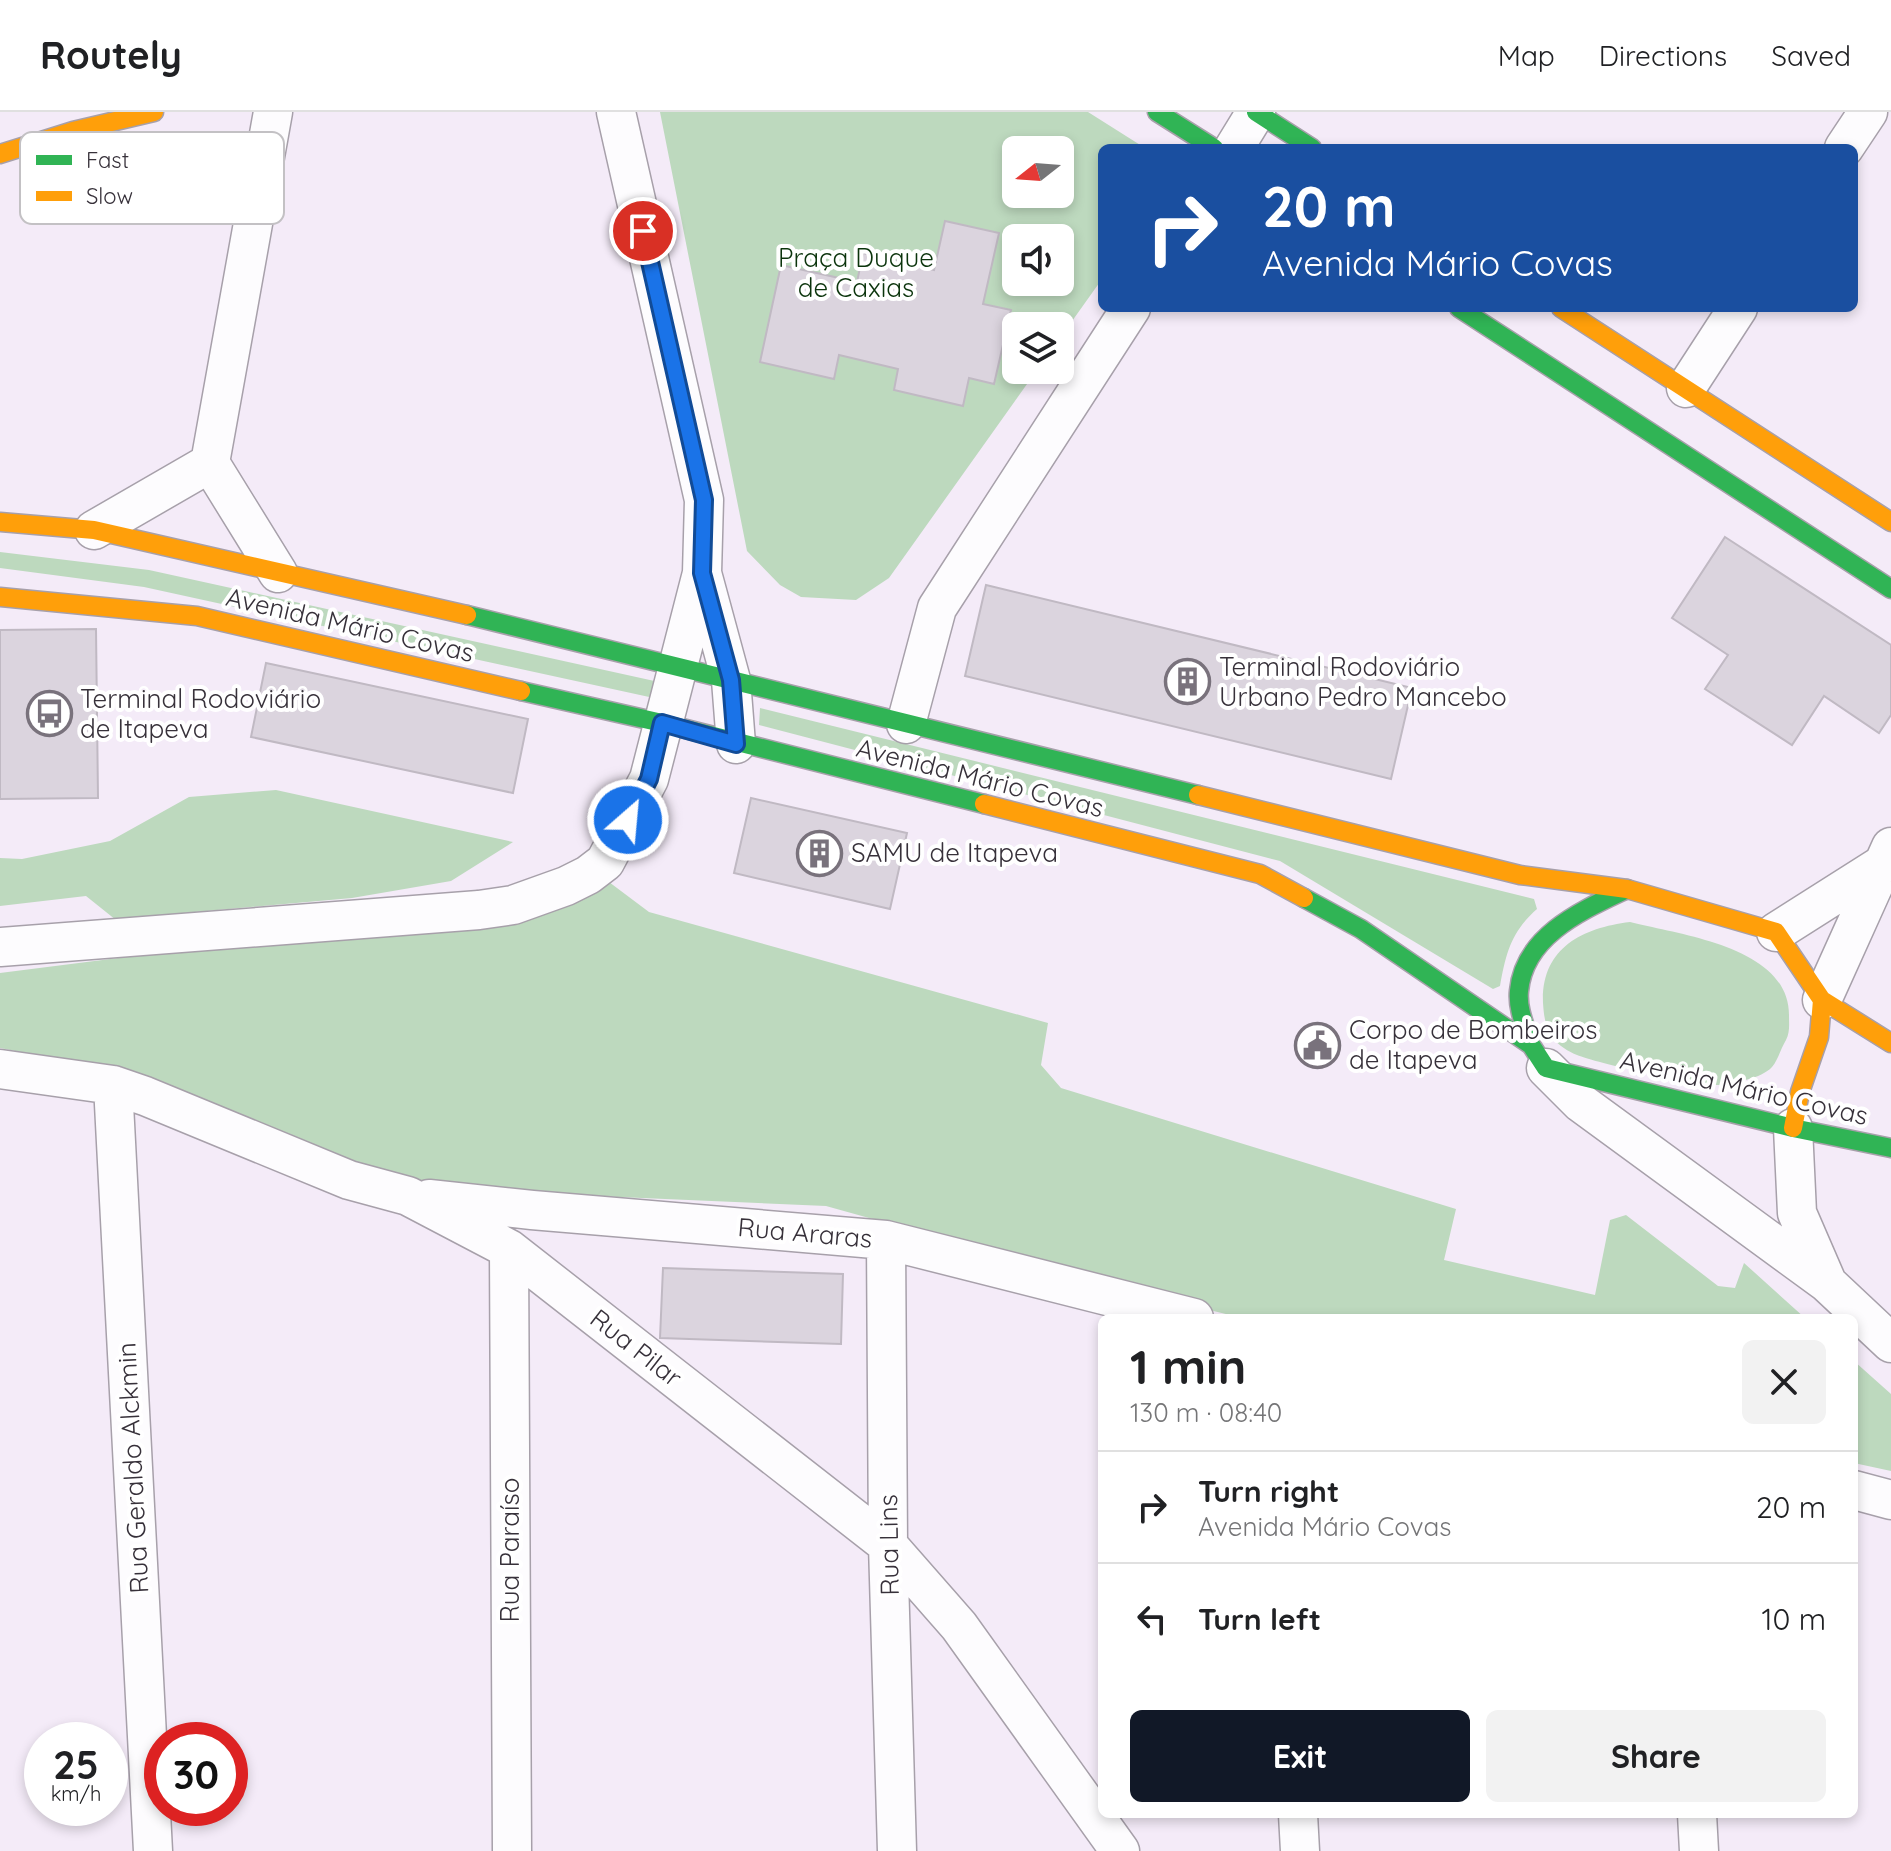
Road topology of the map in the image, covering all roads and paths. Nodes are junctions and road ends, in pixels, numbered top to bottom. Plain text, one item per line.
1 (154, 112) edge
2 (273, 112) edge
3 (616, 112) edge
4 (1157, 112) edge
5 (1256, 112) edge
6 (1868, 112) edge
7 (72, 122) edge
8 (50, 132) edge
9 (269, 132) edge
10 (1208, 144) edge
11 (1236, 144) edge
12 (1306, 144) edge
13 (1847, 144) edge
14 (20, 145) edge
15 (0, 154) edge
16 (253, 224) edge
17 (1128, 312) edge
18 (1465, 312) edge
19 (1567, 312) edge
20 (1735, 312) edge
21 (1686, 388) junction
22 (210, 463) junction
23 (0, 522) edge
24 (1891, 522) edge
25 (94, 530) junction
26 (278, 573) junction
27 (702, 573) junction
28 (1891, 589) edge
29 (0, 597) edge
30 (678, 665) junction
31 (731, 680) junction
32 (662, 723) junction
33 (906, 724) junction
34 (736, 744) junction
35 (1886, 856) edge
36 (1627, 889) junction
37 (1776, 932) junction
38 (0, 947) edge
39 (1822, 1000) junction
40 (1891, 1043) edge
41 (1538, 1056) junction
42 (0, 1069) edge
43 (113, 1085) junction
44 (1793, 1128) junction
45 (1891, 1148) edge
46 (408, 1196) junction
47 (886, 1240) junction
48 (509, 1249) junction
49 (1827, 1283) junction
50 (1178, 1314) edge
51 (1891, 1343) edge
52 (1858, 1491) edge
53 (1891, 1500) edge
54 (888, 1545) junction
55 (1298, 1818) edge
56 (1697, 1818) edge
57 (153, 1851) edge
58 (512, 1851) edge
59 (897, 1851) edge
60 (1120, 1851) edge
61 (1300, 1851) edge
62 (1699, 1851) edge

1 - 7 main road
2 - 9 street
3 - 27 street
4 - 10 main road
5 - 11 street
5 - 12 main road
6 - 13 street
7 - 8 main road
14 - 15 main road
16 - 22 street
17 - 33 street
18 - 28 main road
19 - 21 main road
20 - 21 street
21 - 24 main road
22 - 25 street
22 - 26 street
23 - 25 main road, Avenida Mário Covas
25 - 26 main road, Avenida Mário Covas
26 - 30 main road, Avenida Mário Covas
27 - 30 street
27 - 31 street
29 - 32 main road, Avenida Mário Covas
30 - 31 main road, Avenida Mário Covas
30 - 32 street
31 - 33 main road, Avenida Mário Covas
31 - 34 street
32 - 34 main road, Avenida Mário Covas
32 - 38 street
33 - 36 main road, Avenida Mário Covas
34 - 41 main road, Avenida Mário Covas
35 - 37 street
35 - 39 street
36 - 37 main road, Avenida Mário Covas
36 - 41 main road
37 - 39 main road
39 - 40 main road
39 - 44 main road
41 - 44 main road, Avenida Mário Covas
41 - 49 street
42 - 43 street, Rua Pilar
43 - 46 street, Rua Pilar
43 - 57 street, Rua Geraldo Alckmin
44 - 45 main road, Avenida Mário Covas
44 - 49 street
46 - 47 street, Rua Araras
46 - 48 street, Rua Pilar
47 - 50 street, Rua Araras
47 - 54 street, Rua Lins
48 - 54 street, Rua Pilar
48 - 58 street, Rua Paraíso
49 - 51 street
52 - 53 street
54 - 59 street, Rua Lins
54 - 60 street, Rua Pilar
55 - 61 street
56 - 62 street

